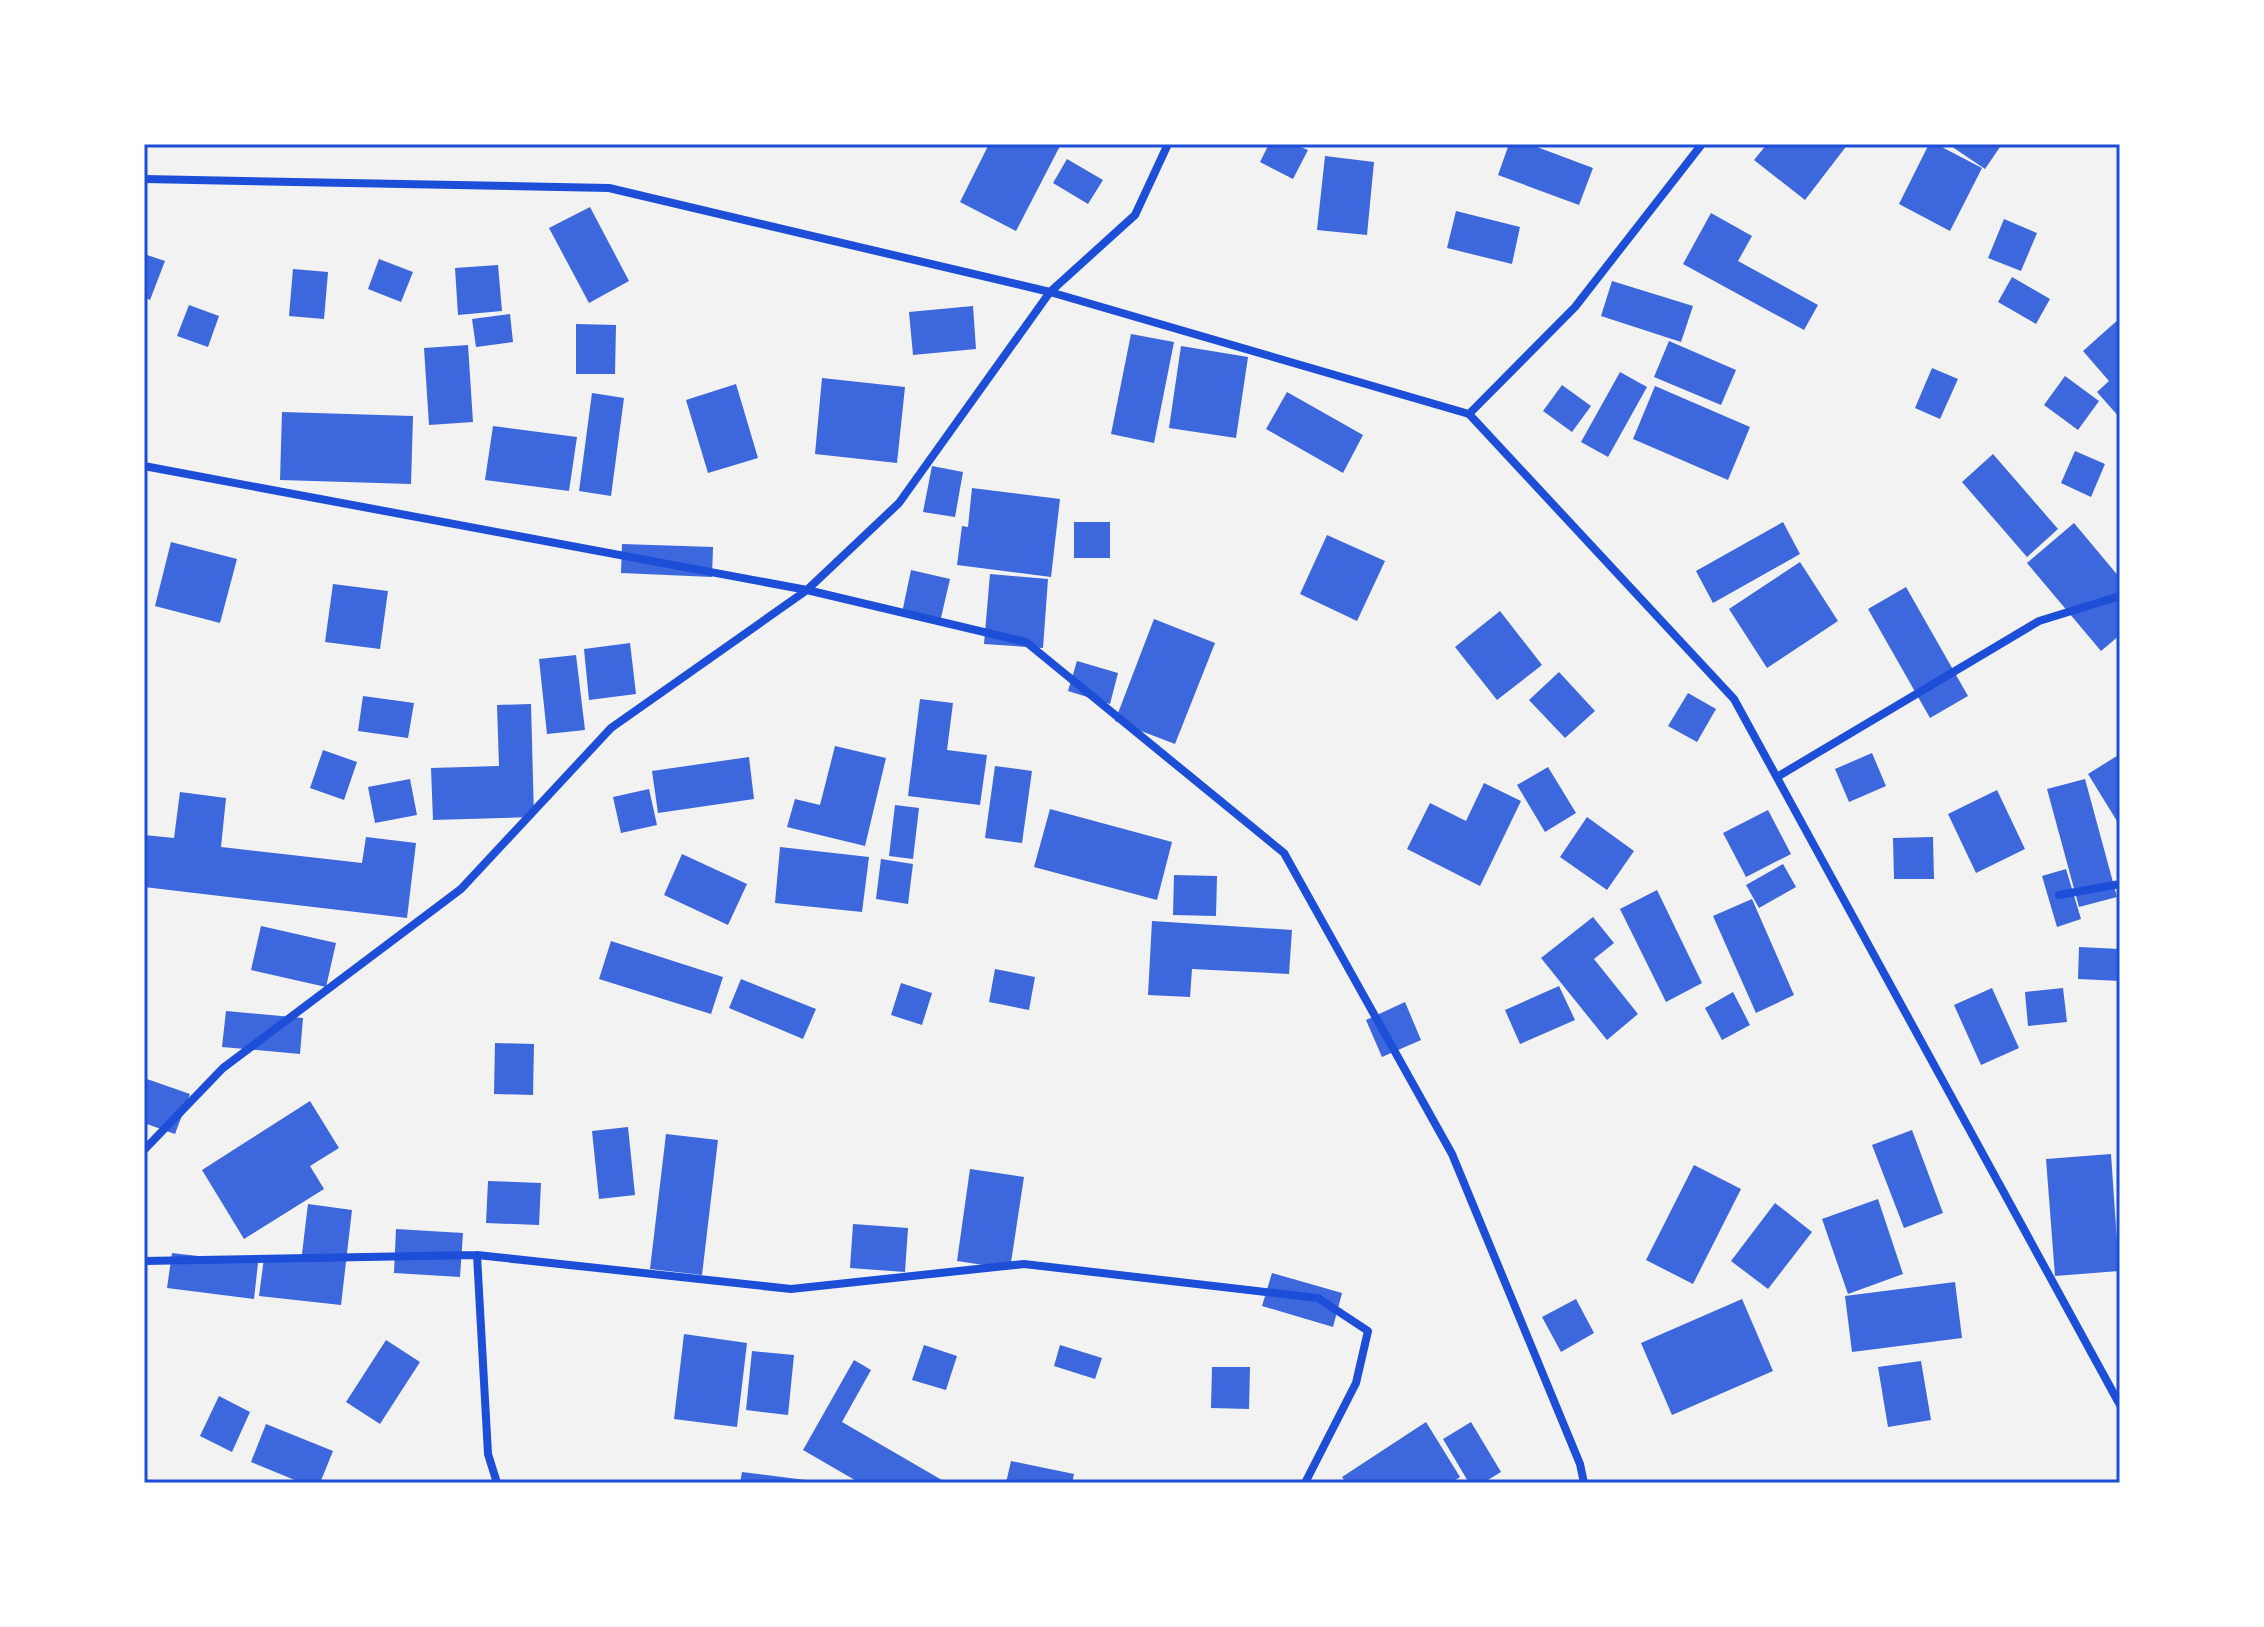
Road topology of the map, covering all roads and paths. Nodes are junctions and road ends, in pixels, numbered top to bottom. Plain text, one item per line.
1 (1168, 144) edge
2 (1702, 144) edge
3 (144, 179) edge
4 (1050, 292) junction
5 (1469, 414) junction
6 (144, 466) edge
7 (807, 590) junction
8 (2120, 596) edge
9 (1777, 777) junction
10 (2120, 884) edge
11 (2059, 895) dead end
12 (144, 1150) edge
13 (477, 1255) junction
14 (144, 1261) edge
15 (2120, 1405) edge
16 (497, 1483) edge
17 (1305, 1483) edge
18 (1584, 1483) edge

1 - 4 street
2 - 5 street
3 - 4 street
4 - 5 street
4 - 7 street
5 - 9 street
6 - 7 street
7 - 12 street
7 - 18 street
8 - 9 street
9 - 15 street
10 - 11 street
13 - 14 street
13 - 16 street
13 - 17 street

